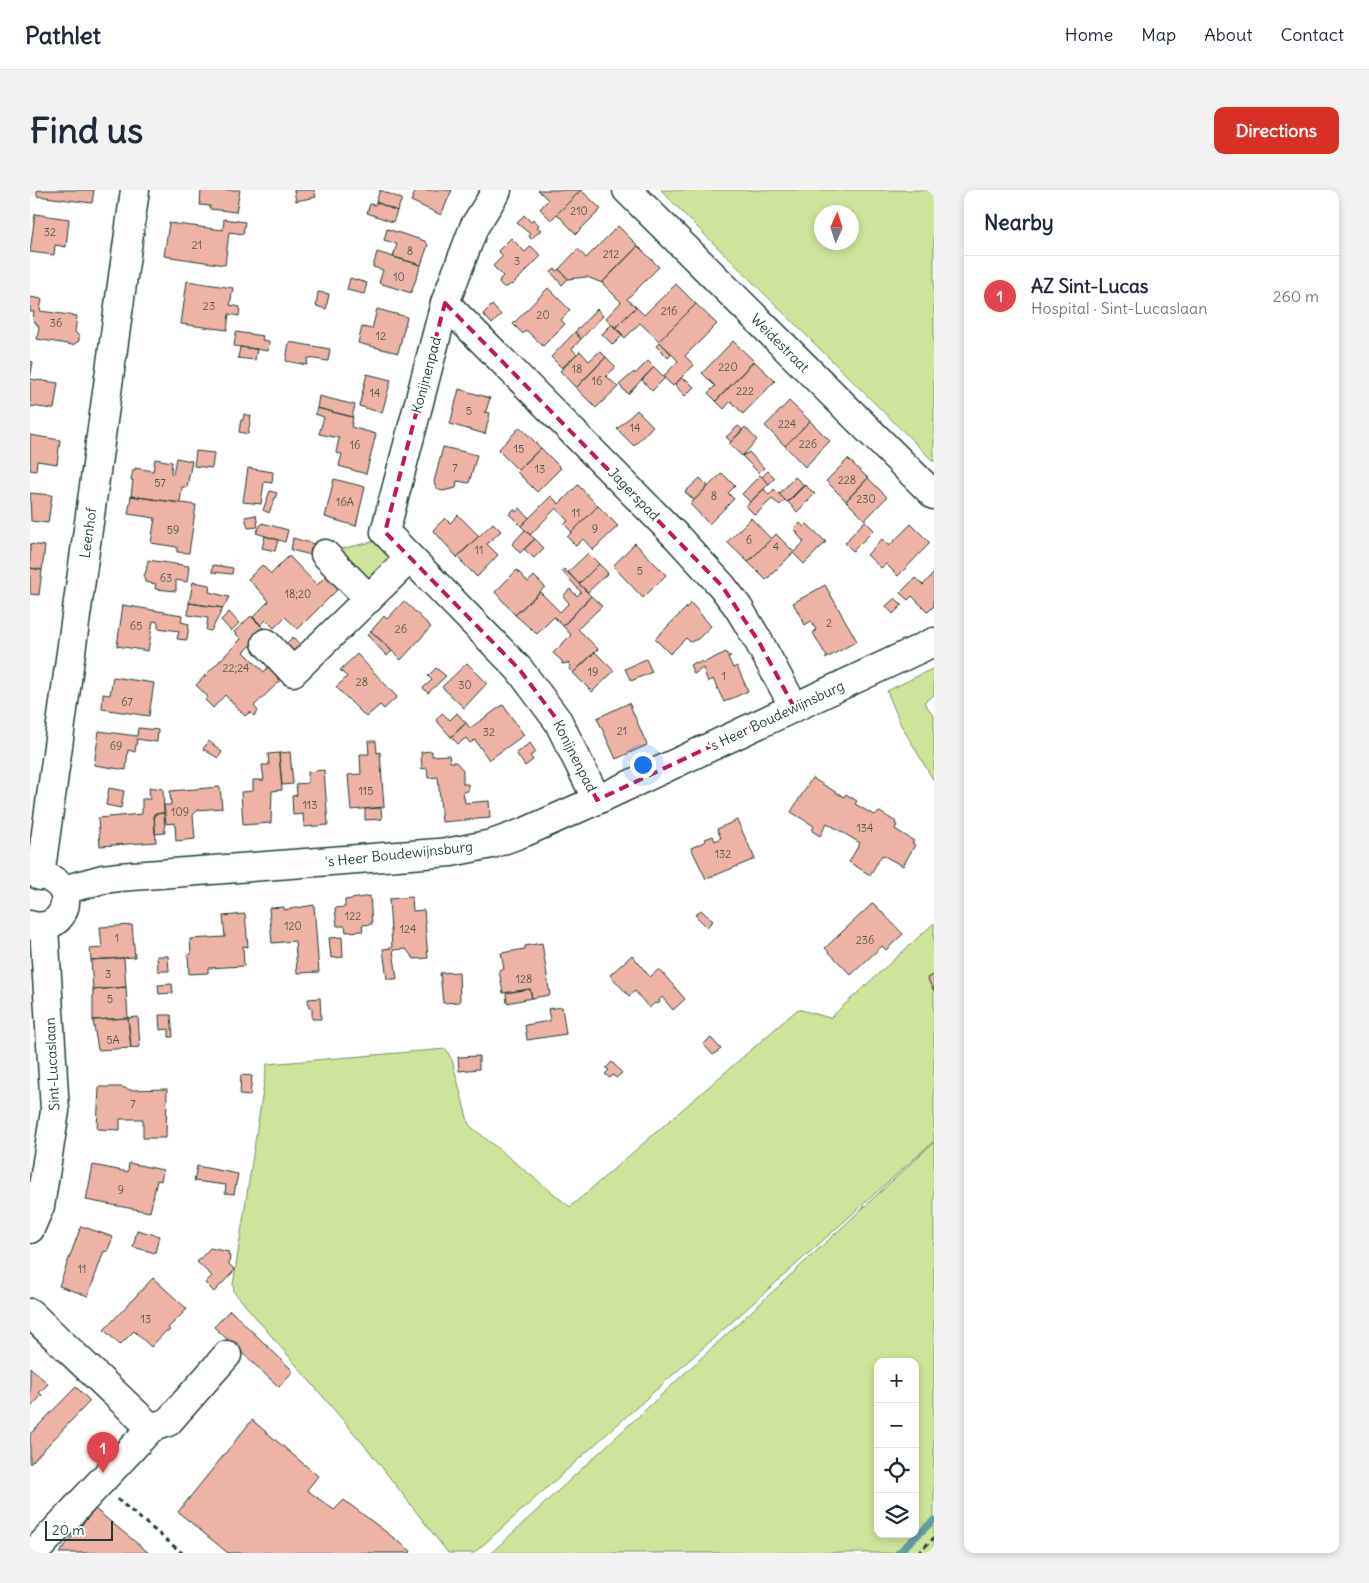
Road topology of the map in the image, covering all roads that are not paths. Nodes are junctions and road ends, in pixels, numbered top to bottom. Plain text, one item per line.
1 (135, 190) edge
2 (497, 190) edge
3 (626, 190) edge
4 (445, 303) junction
5 (934, 495) edge
6 (325, 554) dead end
7 (410, 558) junction
8 (369, 599) junction
9 (934, 642) edge
10 (266, 643) dead end
11 (794, 707) junction
12 (597, 800) junction
13 (35, 877) edge
14 (63, 890) junction
15 (37, 926) edge
16 (30, 1229) edge
17 (30, 1313) edge
18 (227, 1355) dead end
19 (151, 1428) junction
20 (34, 1553) edge

1 - 13 street, Leenhof
2 - 4 street, Konijnenpad
3 - 5 street, Weidestraat
4 - 7 street, Konijnenpad
4 - 11 street, Jagerspad
6 - 8 street
7 - 8 street
7 - 12 street, Konijnenpad
8 - 10 street
9 - 11 street, 's Heer Boudewijnsburg
11 - 12 street, 's Heer Boudewijnsburg
12 - 14 street, 's Heer Boudewijnsburg
13 - 14 street
14 - 15 street, Sint-Lucaslaan
15 - 16 street, Sint-Lucaslaan
17 - 19 street
18 - 19 street
19 - 20 street

